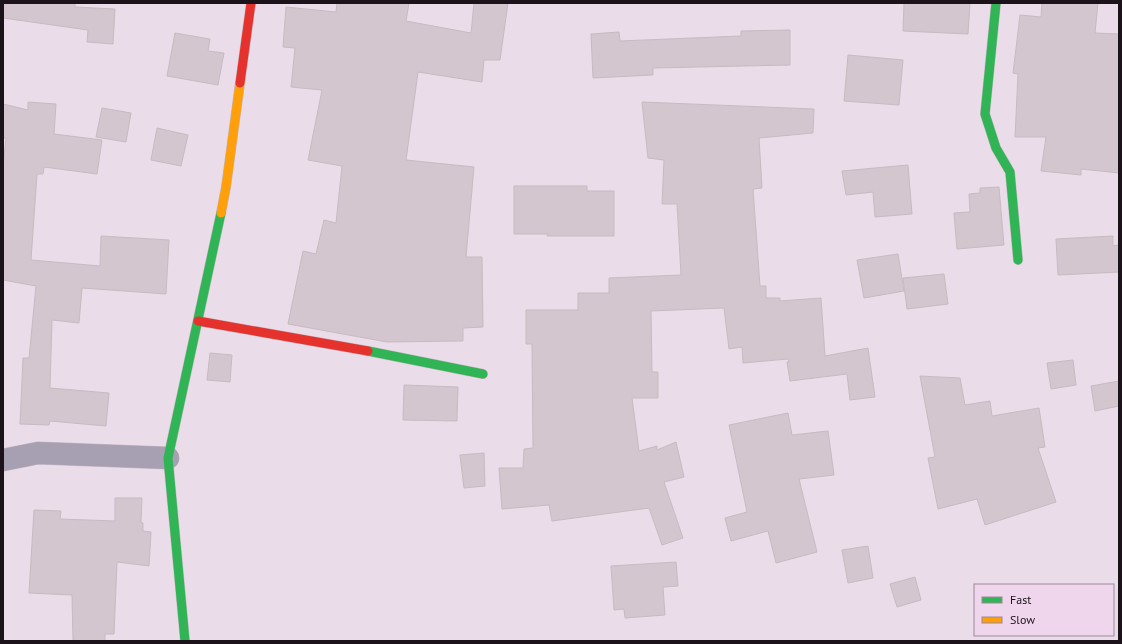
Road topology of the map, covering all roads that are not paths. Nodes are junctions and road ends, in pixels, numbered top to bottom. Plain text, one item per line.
1 (251, 3) edge
2 (996, 3) edge
3 (1018, 260) dead end
4 (198, 321) junction
5 (484, 374) dead end
6 (168, 458) junction
7 (3, 460) edge
8 (185, 641) edge

1 - 4 street
2 - 3 street
4 - 5 street
4 - 6 street
6 - 7 street
6 - 8 street

